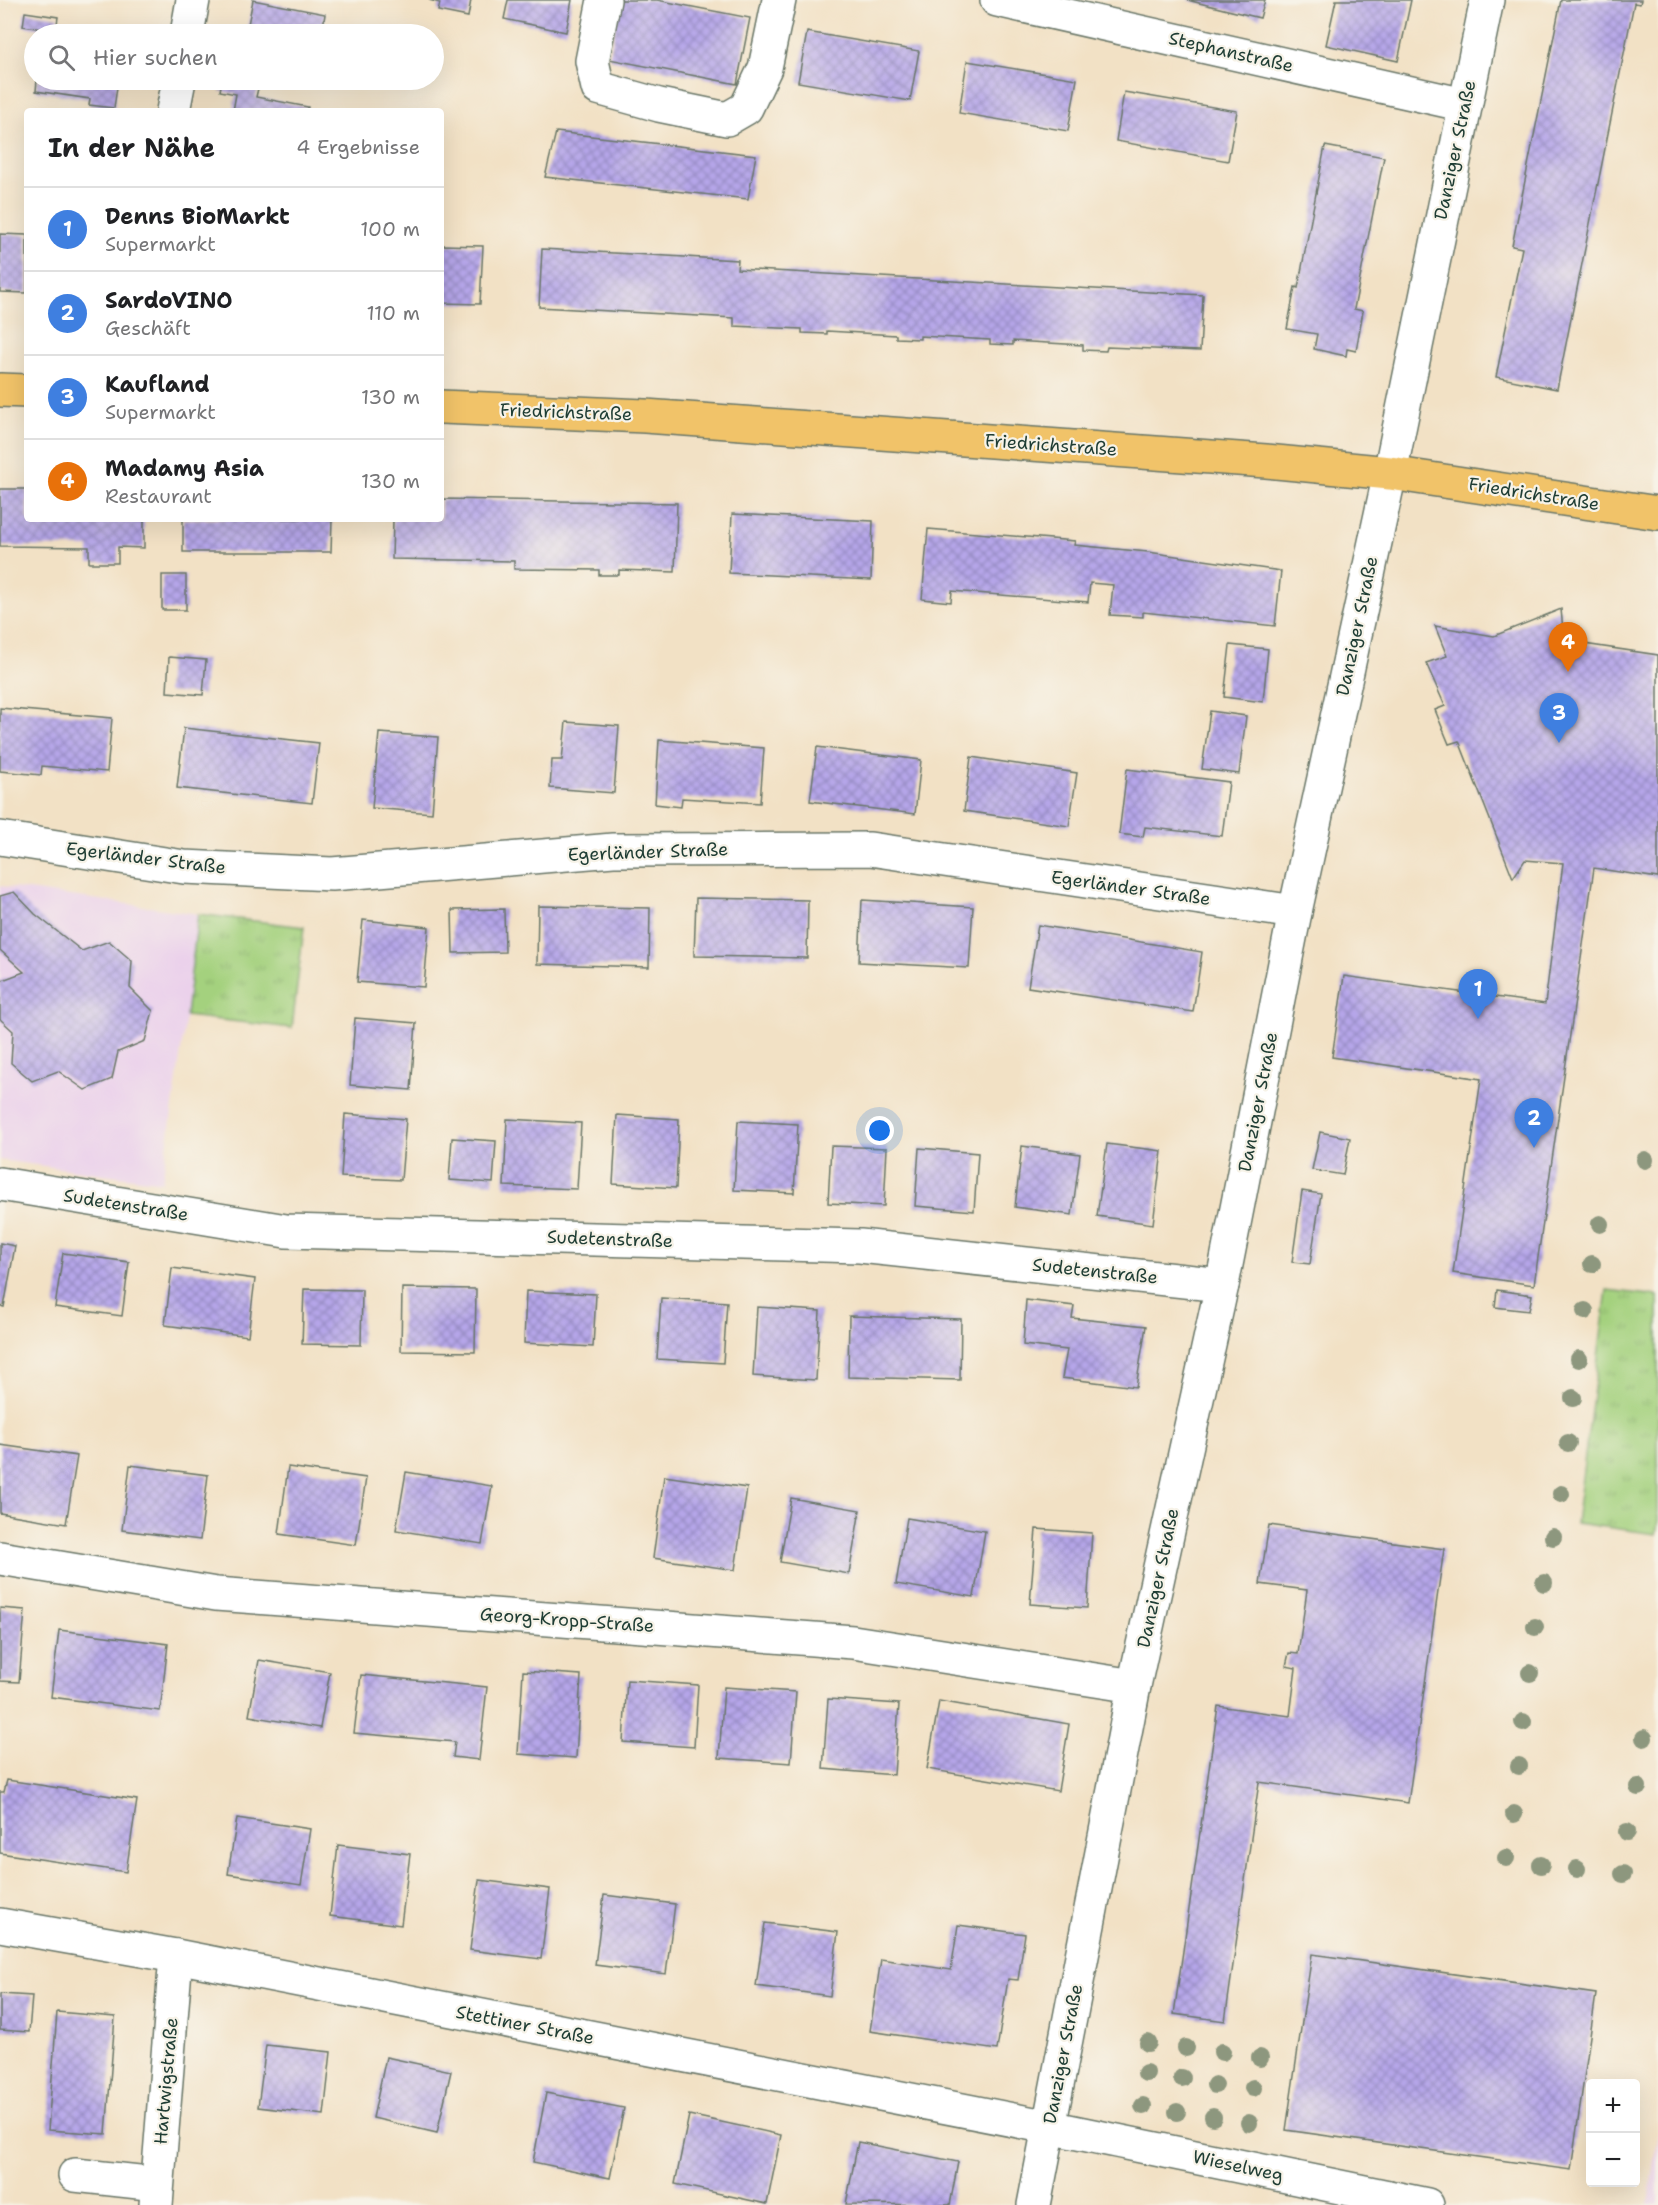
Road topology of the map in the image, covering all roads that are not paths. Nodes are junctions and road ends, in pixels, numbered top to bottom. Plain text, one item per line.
1 (193, 0) edge
2 (604, 0) edge
3 (779, 0) edge
4 (997, 0) edge
5 (1487, 0) edge
6 (189, 24) edge
7 (177, 90) edge
8 (1465, 105) junction
9 (174, 108) edge
10 (0, 390) edge
11 (24, 391) edge
12 (444, 407) edge
13 (1390, 473) junction
14 (1658, 513) edge
15 (0, 838) edge
16 (1295, 912) junction
17 (0, 1184) edge
18 (1222, 1285) junction
19 (0, 1558) edge
20 (1134, 1686) junction
21 (0, 1925) edge
22 (176, 1956) junction
23 (1049, 2127) junction
24 (75, 2175) dead end
25 (157, 2194) edge
26 (1376, 2200) edge
27 (1034, 2205) edge
28 (1427, 2205) edge

1 - 6 street
2 - 3 street
4 - 8 street, Stephanstraße
5 - 8 street, Danziger Straße
7 - 9 street
8 - 13 street, Danziger Straße
10 - 11 main road
12 - 13 main road, Friedrichstraße
13 - 14 main road, Friedrichstraße
13 - 16 street, Danziger Straße
15 - 16 street, Egerländer Straße
16 - 18 street, Danziger Straße
17 - 18 street, Sudetenstraße
18 - 20 street, Danziger Straße
19 - 20 street, Georg-Kropp-Straße
20 - 23 street, Danziger Straße
21 - 22 street, Stettiner Straße
22 - 23 street, Stettiner Straße
22 - 25 street, Hartwigstraße
23 - 26 street, Wieselweg
23 - 27 street, Danziger Straße
24 - 25 street
26 - 28 street, Wieselweg

